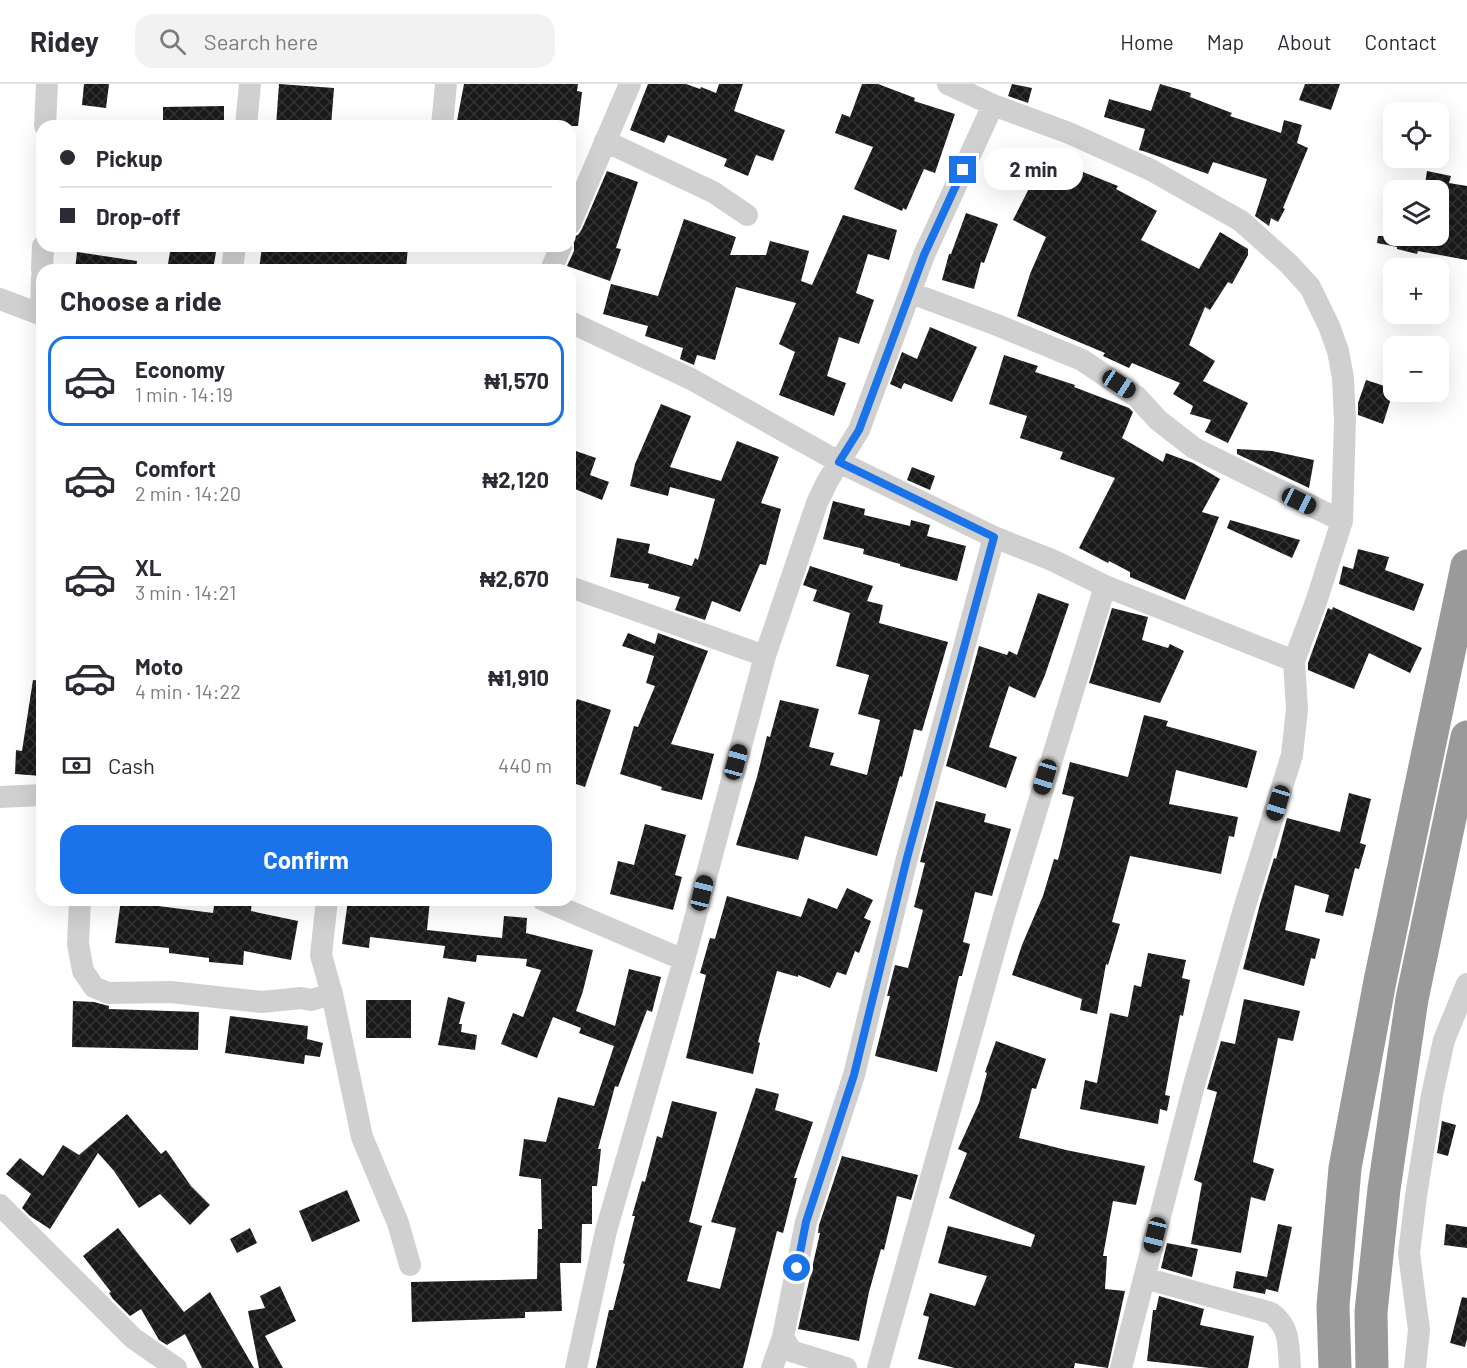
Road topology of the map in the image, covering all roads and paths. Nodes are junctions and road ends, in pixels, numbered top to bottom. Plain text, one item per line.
1 (47, 84) edge
2 (250, 84) edge
3 (446, 84) edge
4 (630, 84) edge
5 (948, 84) edge
6 (993, 105) junction
7 (45, 120) edge
8 (247, 120) edge
9 (442, 120) edge
10 (605, 141) junction
11 (576, 210) edge
12 (747, 215) dead end
13 (911, 293) junction
14 (0, 299) edge
15 (36, 313) edge
16 (576, 325) edge
17 (839, 462) junction
18 (1342, 521) junction
19 (994, 537) junction
20 (1467, 566) edge
21 (1105, 586) junction
22 (576, 589) edge
23 (765, 656) junction
24 (1294, 661) junction
25 (1467, 737) edge
26 (36, 795) edge
27 (0, 797) edge
28 (80, 906) edge
29 (326, 906) edge
30 (557, 906) edge
31 (684, 960) junction
32 (1467, 984) edge
33 (332, 993) junction
34 (0, 1205) edge
35 (410, 1265) dead end
36 (1144, 1278) junction
37 (783, 1337) junction
38 (176, 1368) edge
39 (576, 1368) edge
40 (772, 1368) edge
41 (846, 1368) edge
42 (878, 1368) edge
43 (1121, 1368) edge
44 (1290, 1368) edge
45 (1335, 1368) edge
46 (1372, 1368) edge
47 (1415, 1368) edge

1 - 7 street
2 - 8 street
3 - 9 street
4 - 10 street
5 - 6 street
6 - 13 street
6 - 18 street
10 - 11 street
10 - 12 street
13 - 17 street
13 - 18 street
14 - 15 street
16 - 17 street
17 - 19 street
17 - 23 street
18 - 24 street
19 - 21 street
19 - 37 street
20 - 45 highway
21 - 24 street
21 - 42 street
22 - 23 street
23 - 31 street
24 - 36 street
25 - 46 highway
26 - 27 street
28 - 33 street
29 - 33 street
30 - 31 street
31 - 39 street
32 - 47 street
33 - 35 street
34 - 38 street
36 - 43 street
36 - 44 street
37 - 40 street
37 - 41 street

